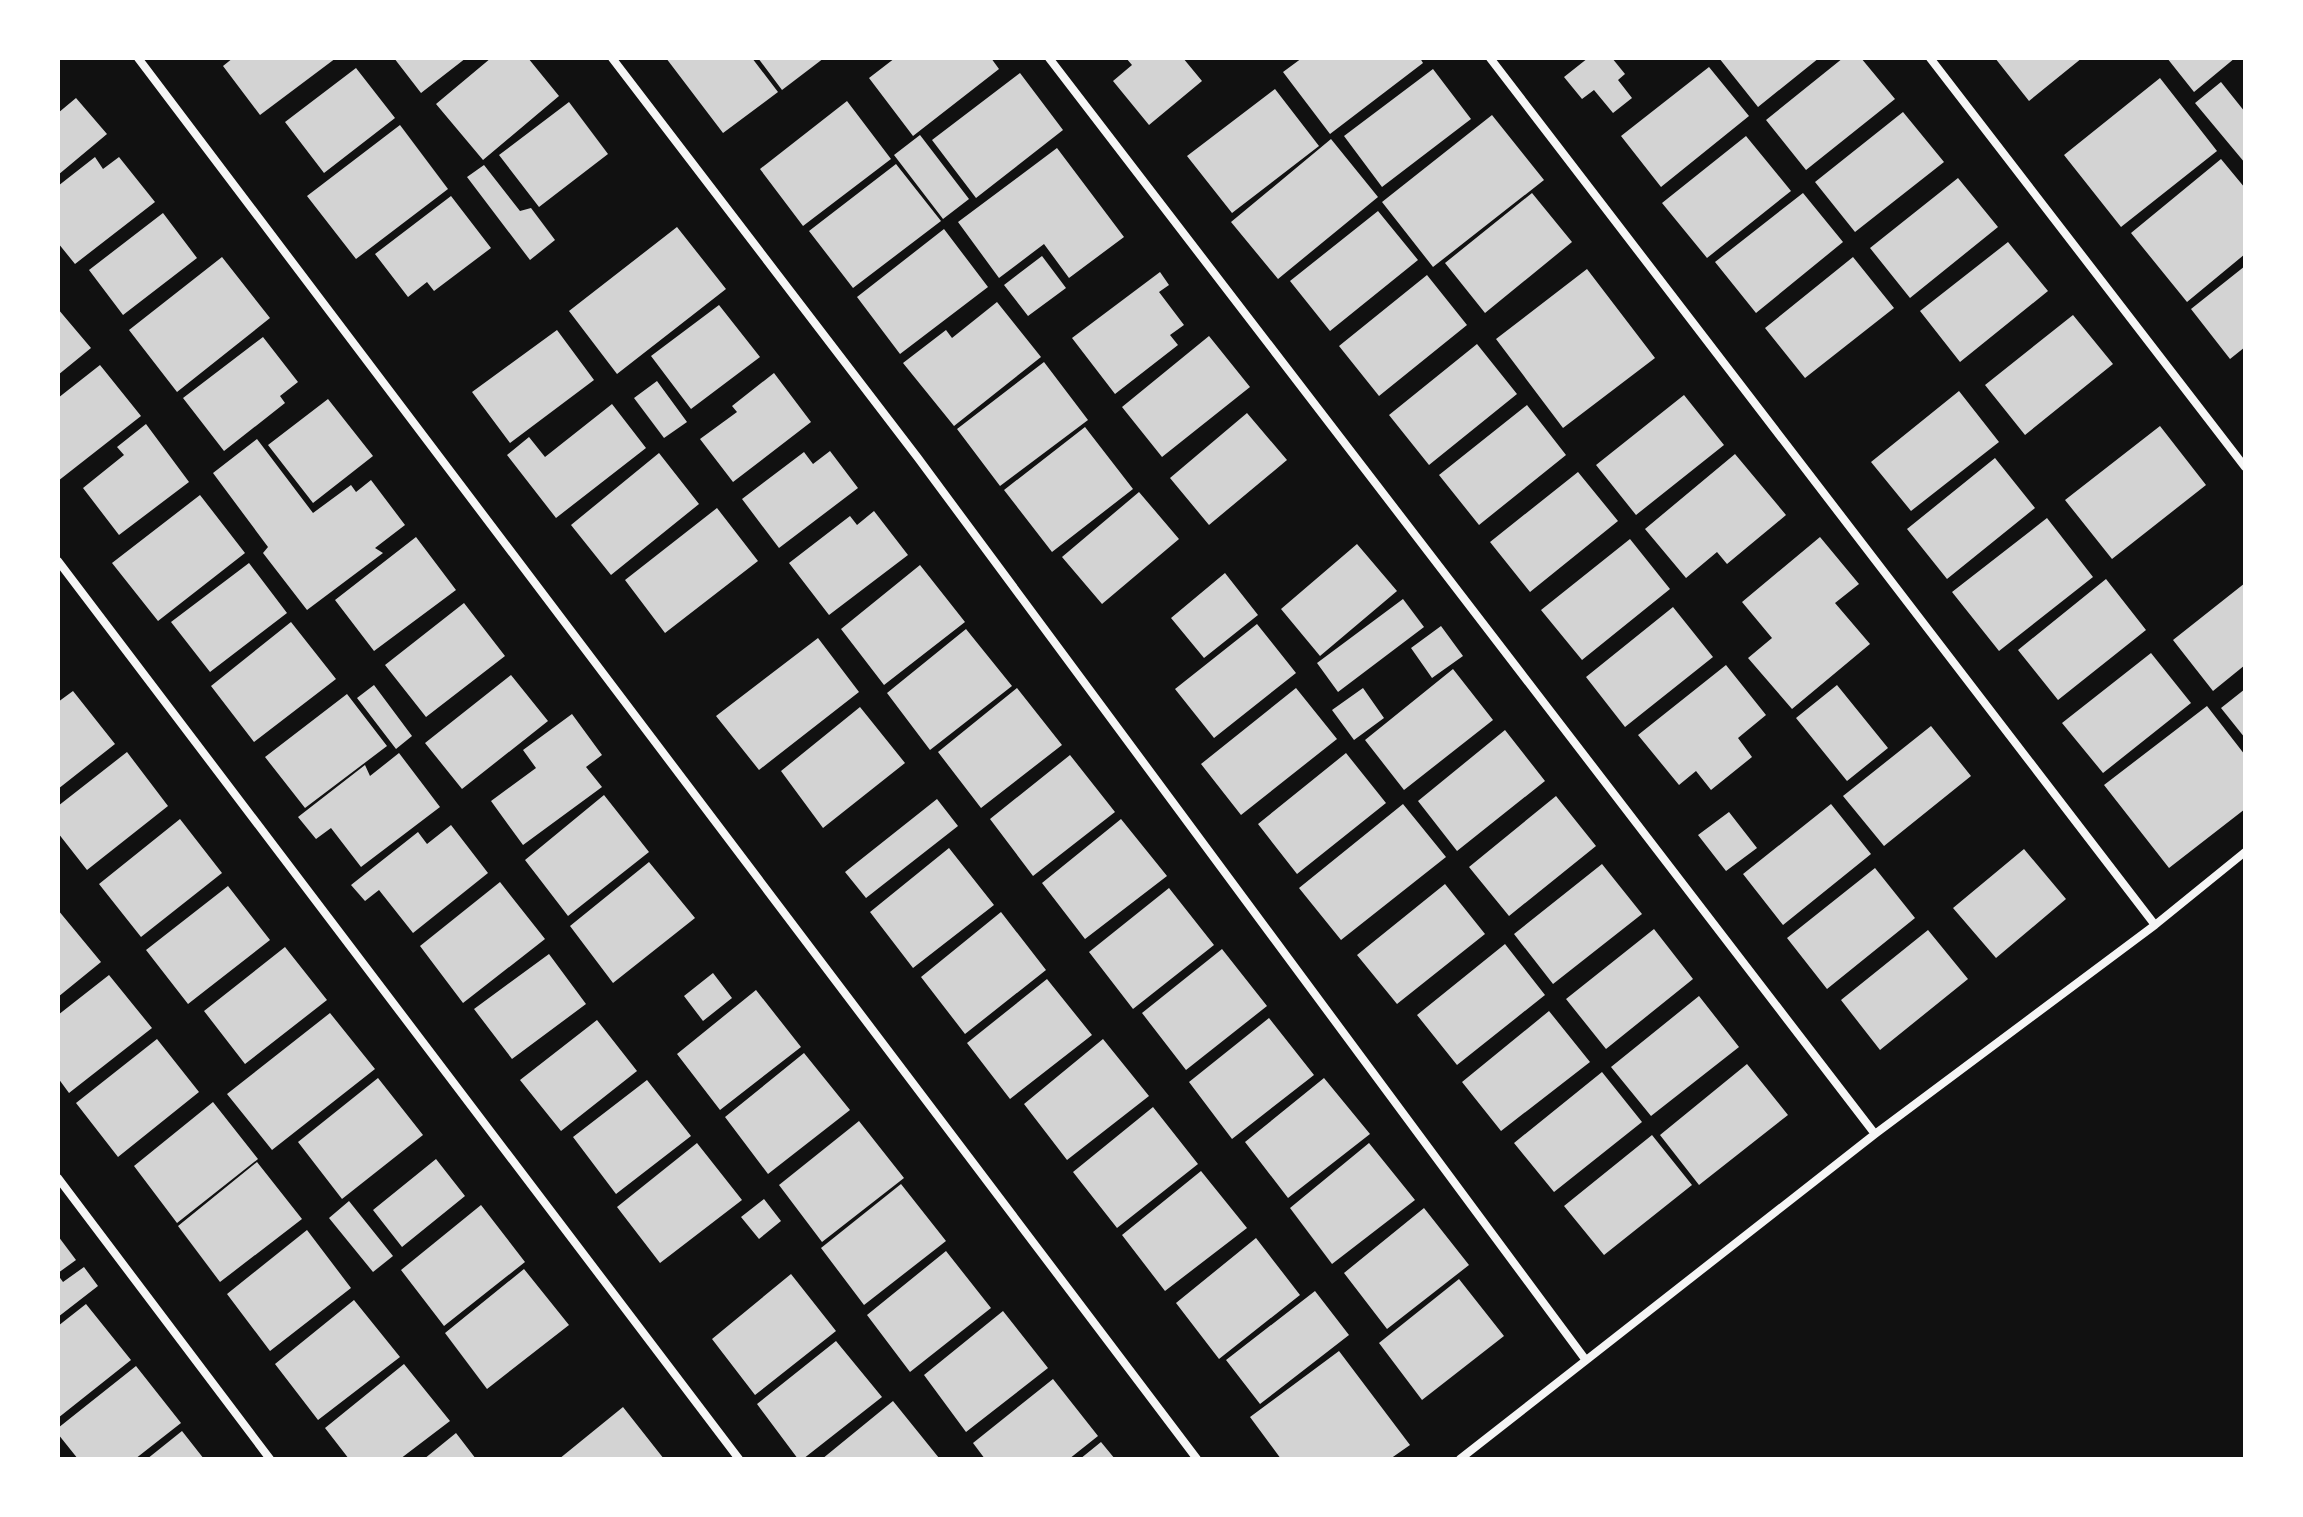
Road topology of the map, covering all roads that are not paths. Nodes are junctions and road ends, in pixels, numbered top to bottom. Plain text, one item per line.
1 (138, 58) edge
2 (612, 58) edge
3 (1049, 58) edge
4 (1490, 58) edge
5 (1930, 58) edge
6 (2245, 467) edge
7 (58, 561) edge
8 (2245, 852) edge
9 (2155, 925) junction
10 (1875, 1134) junction
11 (58, 1178) edge
12 (1585, 1359) junction
13 (270, 1459) edge
14 (739, 1459) edge
15 (1197, 1459) edge
16 (1460, 1459) edge

1 - 15 street
2 - 12 street
3 - 10 street
4 - 9 street
5 - 6 street
7 - 14 street
8 - 9 street
9 - 10 street
10 - 12 street
11 - 13 street
12 - 16 street

